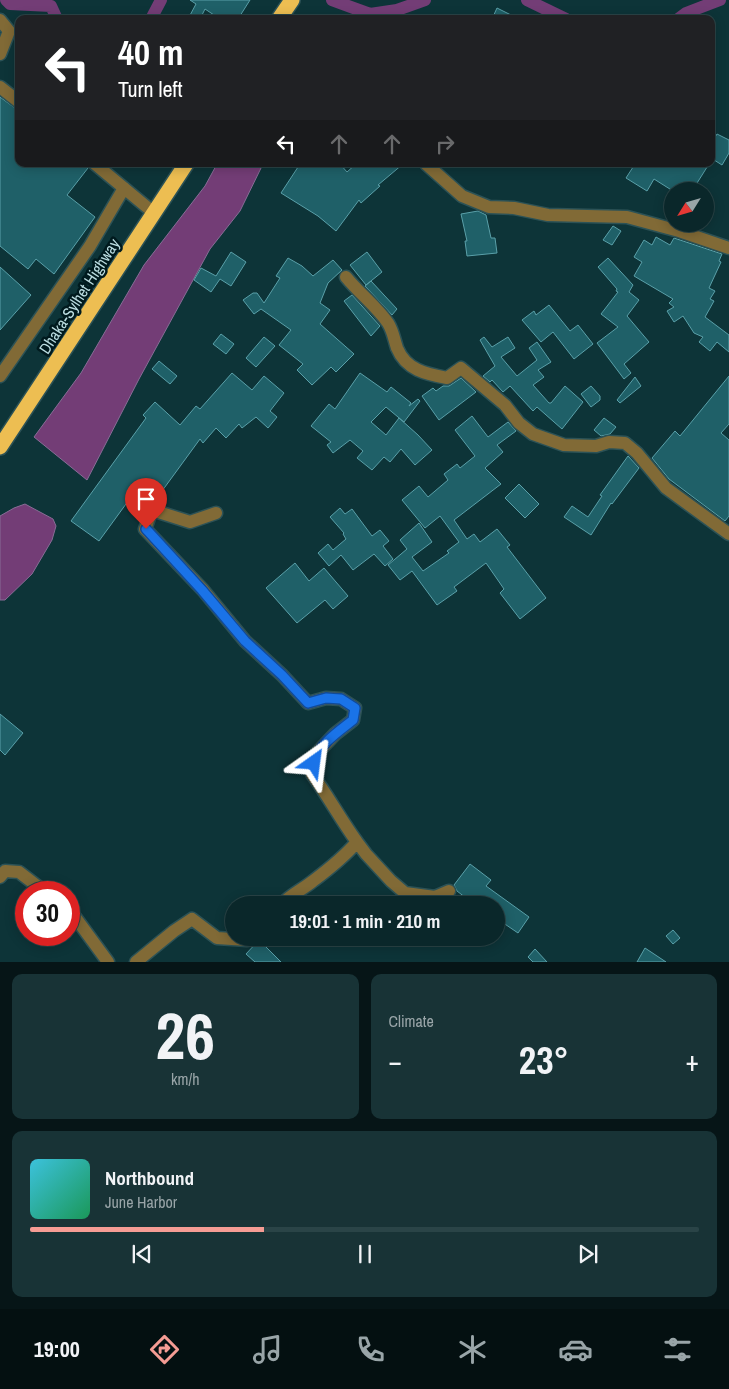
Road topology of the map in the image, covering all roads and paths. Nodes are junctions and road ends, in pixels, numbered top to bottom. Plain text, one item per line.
1 (0, 20) edge
2 (0, 54) edge
3 (0, 87) edge
4 (15, 99) edge
5 (100, 167) edge
6 (184, 167) edge
7 (429, 167) edge
8 (124, 188) junction
9 (154, 213) junction
10 (729, 248) edge
11 (346, 277) dead end
12 (0, 376) edge
13 (0, 447) edge
14 (216, 513) dead end
15 (729, 534) edge
16 (357, 842) junction
17 (0, 877) edge
18 (31, 881) edge
19 (449, 891) dead end
20 (289, 896) edge
21 (80, 924) edge
22 (225, 939) edge
23 (108, 962) edge
24 (136, 962) edge

1 - 2 street
3 - 4 street
5 - 8 street
6 - 9 highway, Dhaka-Sylhet Highway
7 - 10 street
8 - 9 street
8 - 12 street
9 - 13 highway, Dhaka-Sylhet Highway
11 - 15 street
14 - 16 street
16 - 19 street
16 - 20 street
17 - 18 street
21 - 23 street
22 - 24 street

